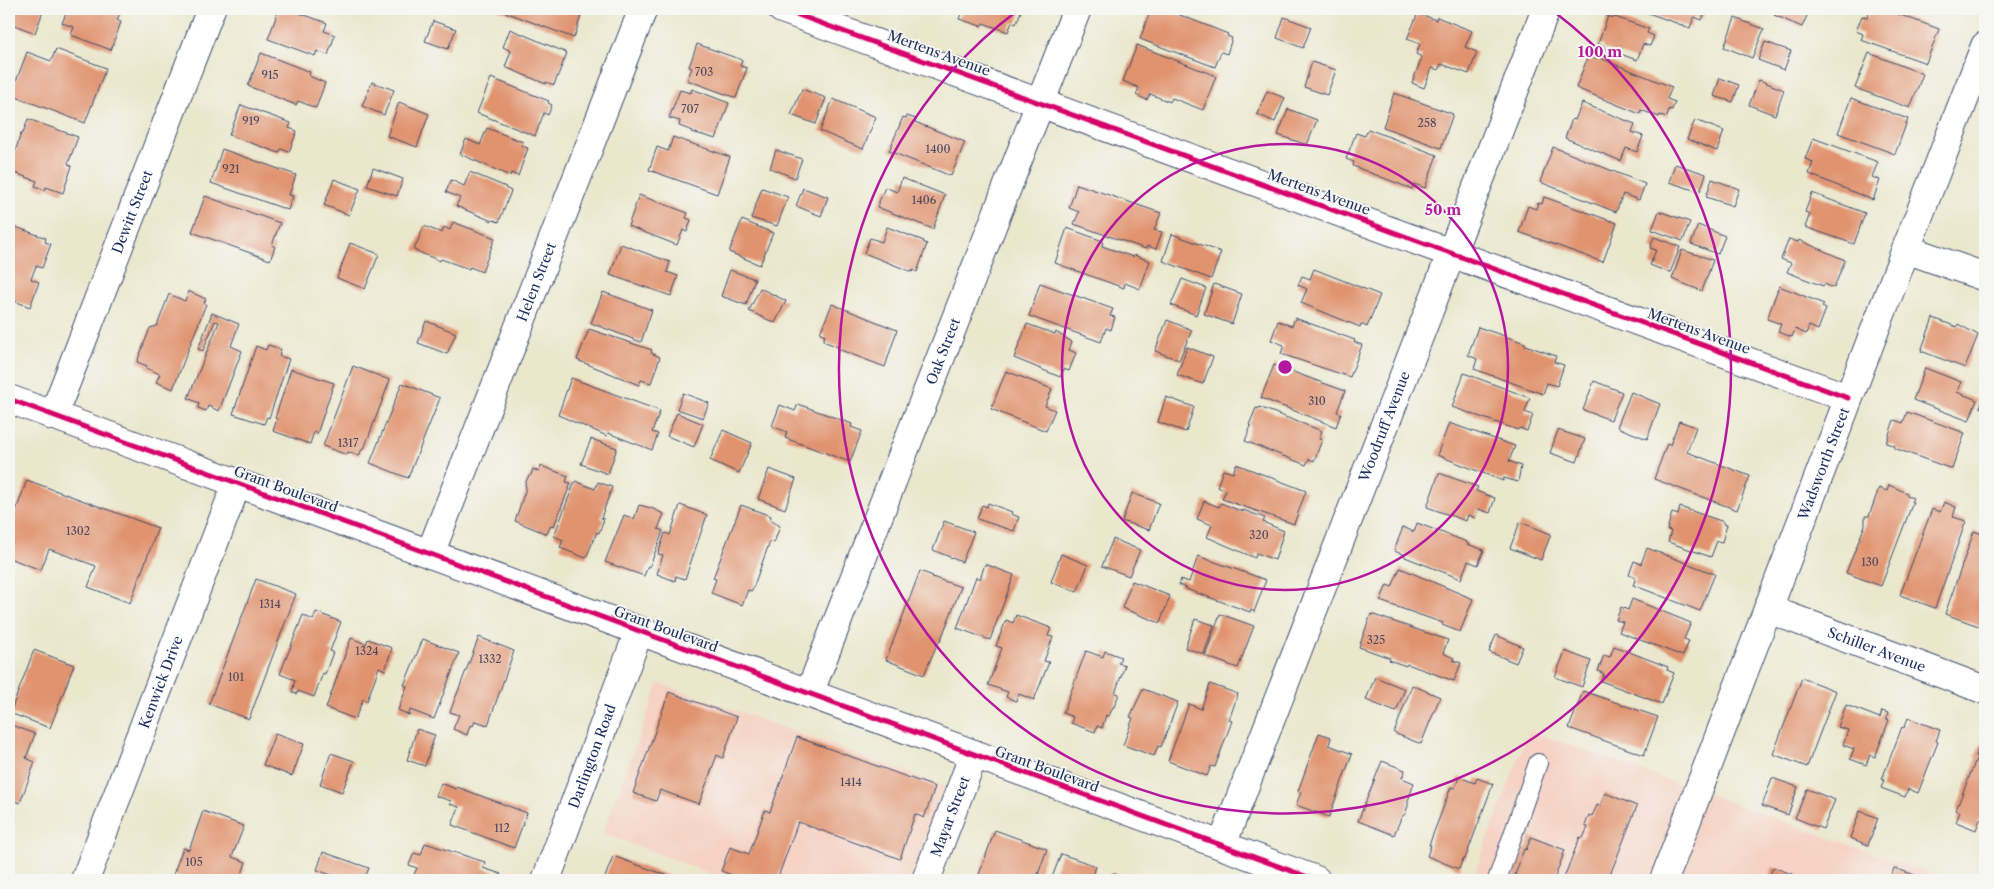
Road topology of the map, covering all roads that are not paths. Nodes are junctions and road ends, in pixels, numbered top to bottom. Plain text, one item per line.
1 (211, 9) edge
2 (642, 9) edge
3 (782, 9) edge
4 (1077, 9) edge
5 (1546, 9) edge
6 (1985, 46) edge
7 (1041, 102) junction
8 (1906, 249) junction
9 (1452, 253) junction
10 (1985, 278) edge
11 (1848, 398) junction
12 (9, 399) edge
13 (54, 416) junction
14 (237, 483) junction
15 (430, 554) junction
16 (1768, 609) junction
17 (639, 631) junction
18 (1985, 690) edge
19 (809, 694) junction
20 (974, 754) junction
21 (1538, 763) dead end
22 (1222, 845) junction
23 (1276, 873) edge
24 (86, 880) edge
25 (546, 880) edge
26 (926, 880) edge
27 (1316, 880) edge
28 (1497, 880) edge
29 (1664, 880) edge

1 - 13 street, Dewitt Street
2 - 15 street, Helen Street
3 - 7 street, Mertens Avenue
4 - 7 street, Oak Street
5 - 9 street, Woodruff Avenue
6 - 8 street, Wadsworth Street
7 - 9 street, Mertens Avenue
7 - 19 street, Oak Street
8 - 10 street
8 - 11 street, Wadsworth Street
9 - 11 street, Mertens Avenue
9 - 22 street, Woodruff Avenue
11 - 16 street, Wadsworth Street
12 - 13 street, Grant Boulevard
13 - 14 street, Grant Boulevard
14 - 15 street, Grant Boulevard
14 - 24 street, Kenwick Drive
15 - 17 street, Grant Boulevard
16 - 18 street, Schiller Avenue
16 - 29 street, Wadsworth Street
17 - 19 street, Grant Boulevard
17 - 25 street, Darlington Road
19 - 20 street, Grant Boulevard
20 - 22 street, Grant Boulevard
20 - 26 street, Mayar Street
21 - 28 lane
22 - 23 street, Grant Boulevard
23 - 27 street, Grant Boulevard

